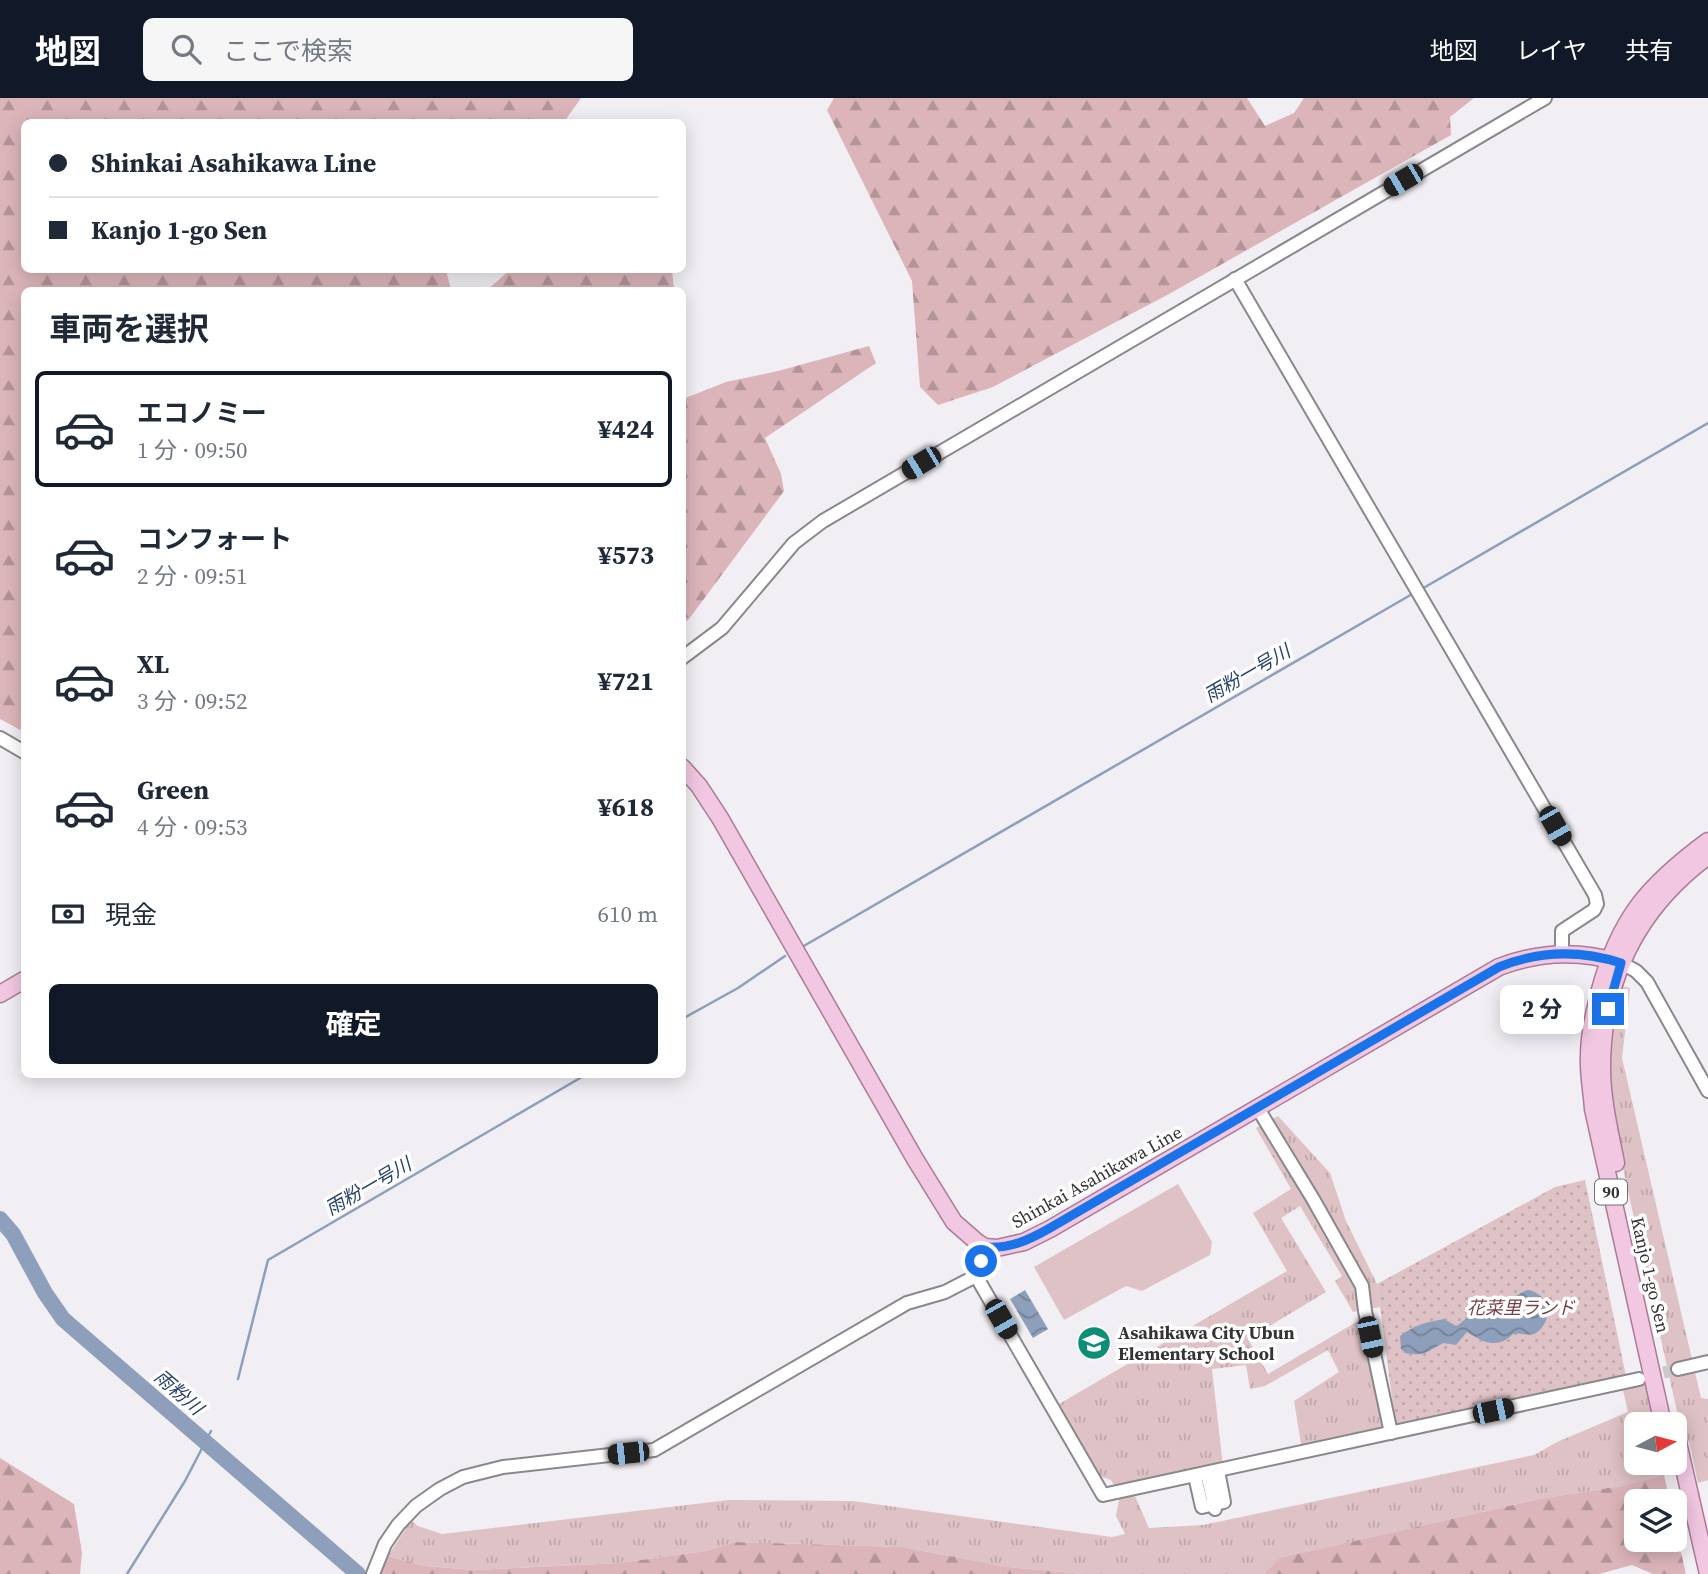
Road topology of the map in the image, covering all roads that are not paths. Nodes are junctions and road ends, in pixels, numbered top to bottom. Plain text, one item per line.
1 (1545, 98) edge
2 (1235, 279) junction
3 (686, 656) edge
4 (0, 738) edge
5 (21, 750) edge
6 (686, 771) edge
7 (1708, 841) edge
8 (1708, 856) edge
9 (1562, 954) junction
10 (1614, 961) junction
11 (21, 982) edge
12 (0, 994) edge
13 (1708, 1091) edge
14 (1257, 1107) junction
15 (985, 1247) junction
16 (976, 1276) junction
17 (1708, 1363) edge
18 (1678, 1369) tunnel mouth
19 (1639, 1379) tunnel mouth
20 (1660, 1412) edge
21 (1671, 1412) edge
22 (1391, 1433) junction
23 (1207, 1473) junction
24 (1675, 1475) edge
25 (1686, 1475) edge
26 (373, 1574) edge
27 (1696, 1574) edge
28 (1708, 1574) edge

1 - 2 street
2 - 3 street
2 - 9 street
4 - 5 street
6 - 15 main road
7 - 10 main road, Kanjo 1-go Sen / 90
8 - 10 main road, Kanjo 1-go Sen / 90
9 - 10 main road, Shinkai Asahikawa Line
9 - 14 main road, Shinkai Asahikawa Line
10 - 13 street
10 - 20 main road, Kanjo 1-go Sen / 90
10 - 21 main road, Kanjo 1-go Sen / 90
11 - 12 main road
14 - 15 main road, Shinkai Asahikawa Line
14 - 22 street
15 - 16 street
16 - 23 street
16 - 26 street
17 - 18 street
19 - 22 street
22 - 23 street
23 - 23 street
24 - 27 main road
25 - 28 main road, 90

